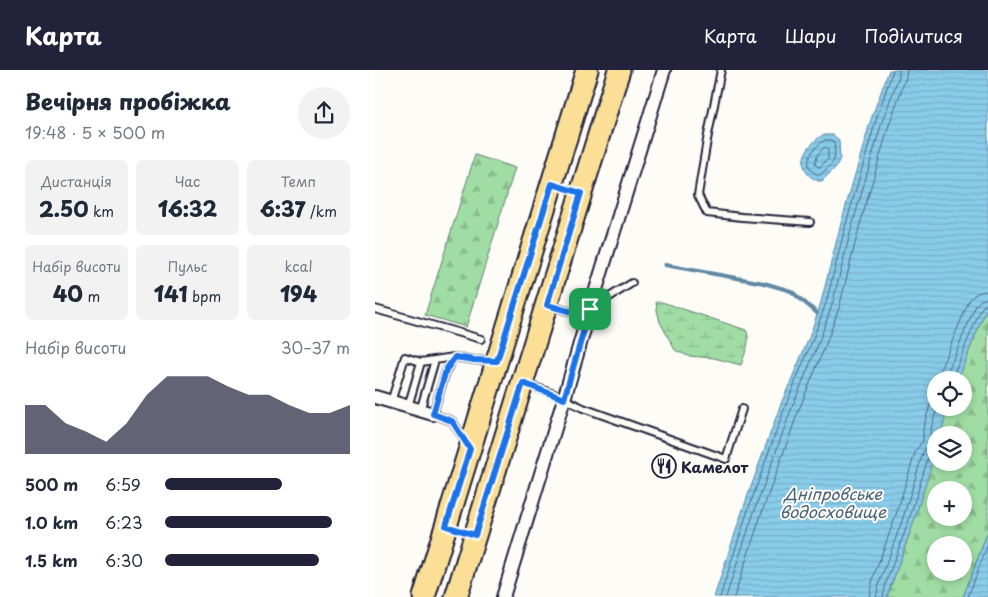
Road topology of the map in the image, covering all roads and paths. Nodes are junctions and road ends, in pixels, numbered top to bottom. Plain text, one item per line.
1 (587, 70) edge
2 (619, 70) edge
3 (664, 70) edge
4 (721, 70) edge
5 (552, 184) junction
6 (581, 193) junction
7 (811, 222) dead end
8 (632, 283) dead end
9 (547, 305) junction
10 (375, 309) edge
11 (590, 309) junction
12 (481, 339) dead end
13 (455, 357) junction
14 (435, 360) junction
15 (497, 361) junction
16 (421, 362) junction
17 (523, 383) junction
18 (375, 397) edge
19 (564, 399) junction
20 (391, 402) junction
21 (408, 407) junction
22 (742, 409) dead end
23 (426, 412) junction
24 (470, 449) junction
25 (446, 526) junction
26 (475, 535) junction
27 (460, 596) edge
28 (425, 597) edge
29 (503, 597) edge

1 - 5 main road
2 - 6 main road
3 - 11 street
4 - 7 lane
5 - 6 main road
5 - 15 main road
6 - 9 main road
8 - 11 lane
9 - 11 lane
9 - 17 main road
10 - 12 lane
11 - 19 street
13 - 14 lane
13 - 15 lane
13 - 23 lane
14 - 16 lane
14 - 23 lane
15 - 24 main road
16 - 20 lane
16 - 21 lane
17 - 19 lane
17 - 26 main road
18 - 20 street
19 - 22 lane
19 - 29 street
20 - 21 street
21 - 23 street
23 - 24 lane
24 - 25 main road
25 - 26 main road
25 - 28 main road
26 - 27 main road

